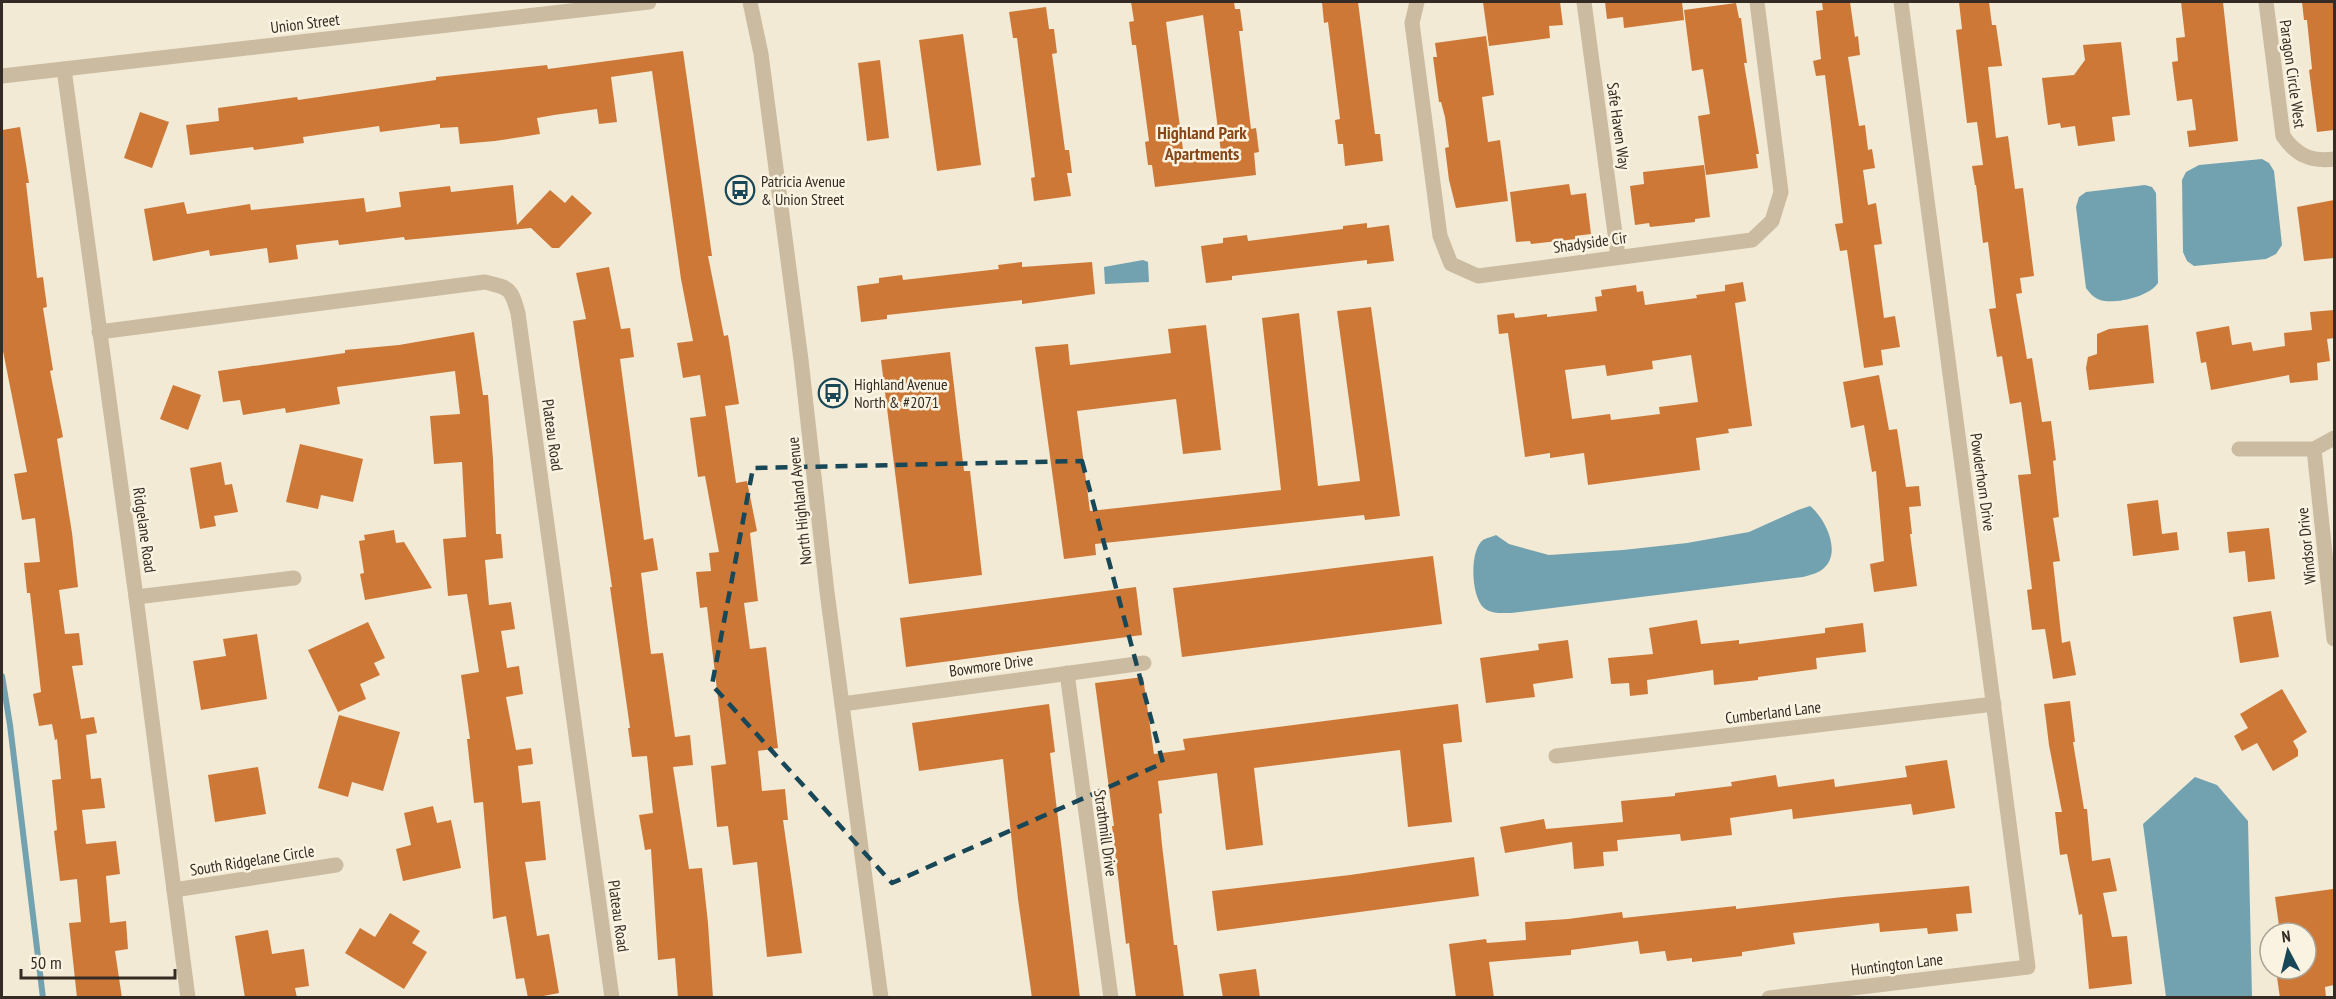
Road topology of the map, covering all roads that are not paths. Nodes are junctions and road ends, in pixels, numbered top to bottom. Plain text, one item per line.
1 (649, 2) edge
2 (750, 2) edge
3 (1417, 2) edge
4 (1584, 2) edge
5 (1757, 2) edge
6 (1901, 2) edge
7 (2266, 2) edge
8 (64, 69) junction
9 (2, 76) edge
10 (2334, 159) edge
11 (1618, 256) junction
12 (99, 332) junction
13 (2334, 438) edge
14 (2239, 449) dead end
15 (2314, 449) junction
16 (294, 578) dead end
17 (136, 597) junction
18 (2334, 639) edge
19 (1144, 663) dead end
20 (1067, 673) junction
21 (842, 704) junction
22 (1994, 704) junction
23 (1556, 756) dead end
24 (336, 865) dead end
25 (174, 890) junction
26 (2028, 967) joint
27 (188, 998) edge
28 (612, 998) edge
29 (881, 998) edge
30 (1111, 998) edge
31 (1769, 998) edge

1 - 8 street, Union Street
2 - 21 street, North Highland Avenue
3 - 11 street, Shadyside Cir
4 - 11 street, Safe Haven Way
5 - 11 street, Shadyside Cir
6 - 22 street, Powderhorn Drive
7 - 10 street, Paragon Circle West
8 - 9 street, Union Street
8 - 12 street, Ridgelane Road
12 - 17 street, Ridgelane Road
12 - 28 street, Plateau Road
13 - 15 street
14 - 15 street
15 - 18 street, Windsor Drive
16 - 17 street
17 - 25 street, Ridgelane Road
19 - 20 street, Bowmore Drive
20 - 21 street, Bowmore Drive
20 - 30 street, Strathmill Drive
21 - 29 street, North Highland Avenue
22 - 23 street, Cumberland Lane
22 - 26 street, Powderhorn Drive
24 - 25 street, South Ridgelane Circle
25 - 27 street, Ridgelane Road
26 - 31 street, Huntington Lane

